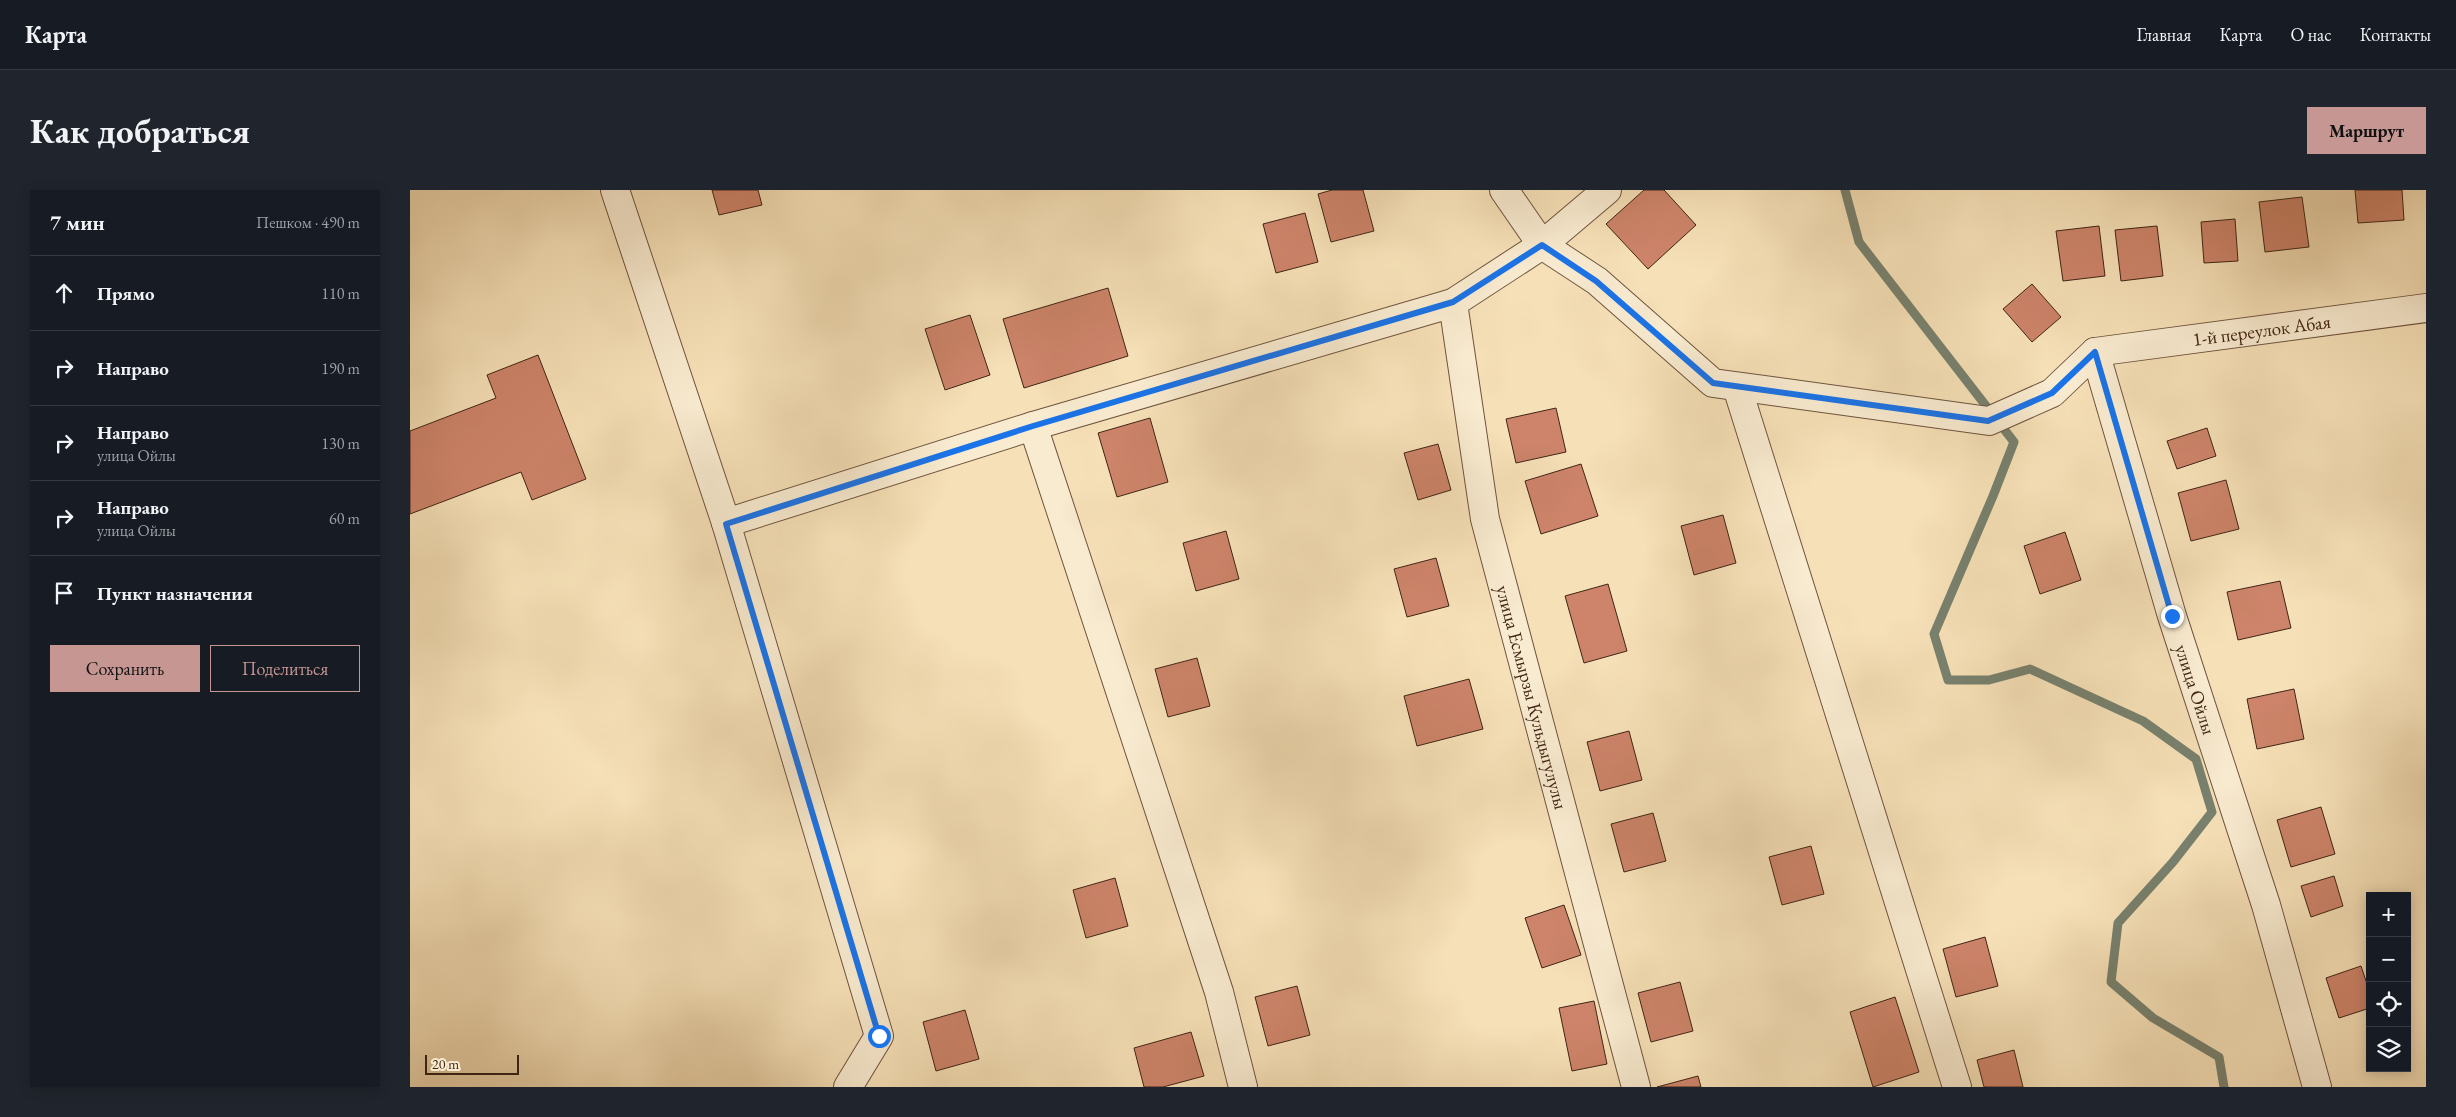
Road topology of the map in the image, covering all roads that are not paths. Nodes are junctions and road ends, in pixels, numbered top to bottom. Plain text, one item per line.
1 (615, 190) edge
2 (1504, 190) edge
3 (1607, 190) edge
4 (1542, 245) junction
5 (1453, 302) junction
6 (2426, 308) edge
7 (2095, 352) junction
8 (1737, 386) junction
9 (1033, 426) junction
10 (726, 524) junction
11 (848, 1087) edge
12 (1243, 1087) edge
13 (1636, 1087) edge
14 (1956, 1087) edge
15 (2317, 1087) edge

1 - 10 street
2 - 4 street
3 - 4 street
4 - 5 street
4 - 8 street
5 - 9 street
5 - 13 street, улица Есмырзы Кульдыгулулы
6 - 7 street, 1-й переулок Абая
7 - 8 street
7 - 15 street, улица Ойлы
8 - 14 street
9 - 10 street
9 - 12 street
10 - 11 street

